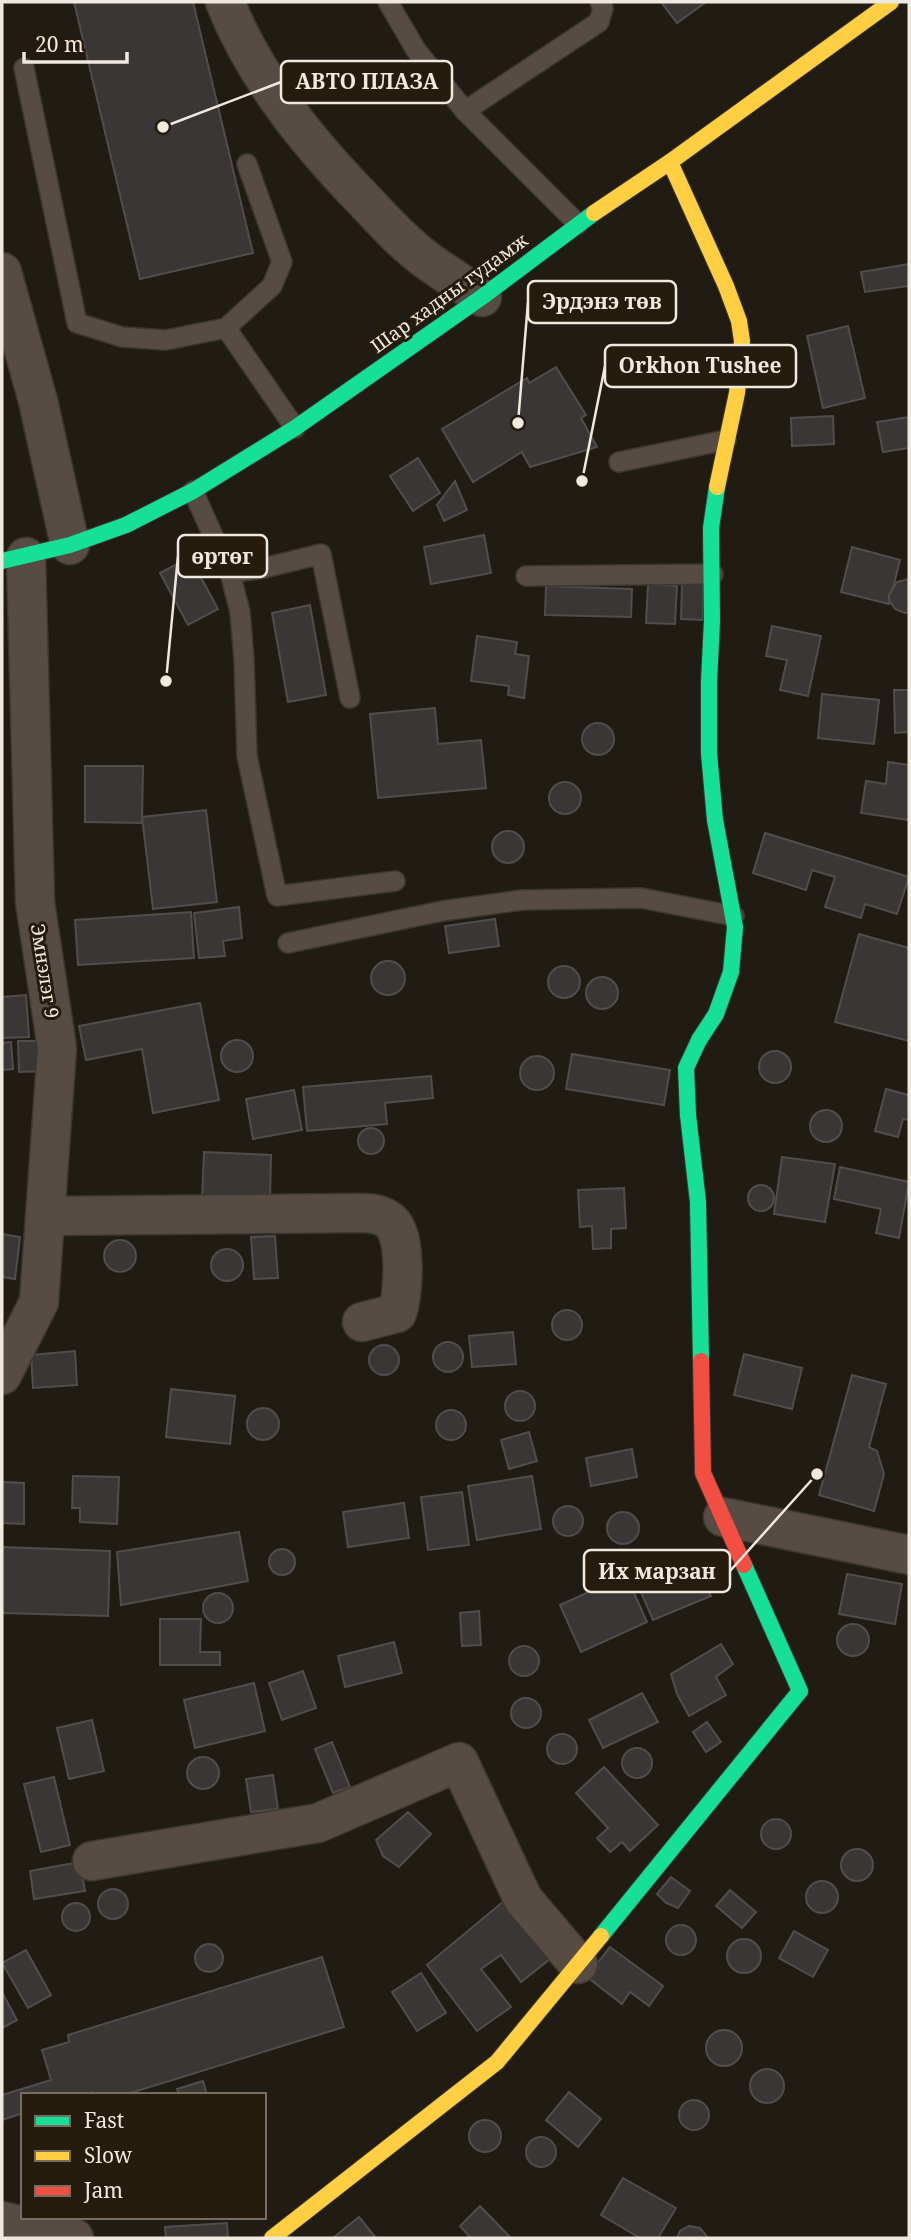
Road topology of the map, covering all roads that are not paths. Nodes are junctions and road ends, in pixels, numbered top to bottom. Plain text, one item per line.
1 (225, 2) edge
2 (388, 2) edge
3 (600, 2) edge
4 (891, 2) edge
5 (24, 68) dead end
6 (465, 111) junction
7 (670, 162) junction
8 (247, 164) dead end
9 (578, 224) junction
10 (2, 272) edge
11 (482, 297) junction
12 (226, 328) junction
13 (295, 428) junction
14 (726, 440) junction
15 (619, 462) dead end
16 (193, 491) junction
17 (70, 545) junction
18 (14, 559) edge
19 (230, 573) junction
20 (713, 574) junction
21 (526, 576) dead end
22 (350, 698) dead end
23 (395, 881) dead end
24 (734, 916) junction
25 (288, 943) dead end
26 (45, 1216) junction
27 (362, 1322) dead end
28 (2, 1375) edge
29 (723, 1517) junction
30 (909, 1555) edge
31 (92, 1861) dead end
32 (578, 1964) junction
33 (2, 2221) edge
34 (74, 2238) edge
35 (272, 2238) edge

1 - 11 street
2 - 6 lane
3 - 6 lane
4 - 7 street, Шар хадны гудамж
5 - 12 lane
6 - 9 lane
7 - 9 street, Шар хадны гудамж
7 - 14 street
8 - 12 lane
9 - 11 street, Шар хадны гудамж
10 - 17 street
11 - 13 street, Шар хадны гудамж
12 - 13 lane
13 - 16 street, Шар хадны гудамж
14 - 15 lane
14 - 20 street
16 - 17 street, Шар хадны гудамж
16 - 19 lane
17 - 18 street, Шар хадны гудамж
18 - 26 street, Эмнэлэг 9
19 - 22 lane
19 - 23 lane
20 - 21 lane
20 - 24 street
24 - 25 lane
24 - 29 street
26 - 27 street
26 - 28 street, Эмнэлэг 9
29 - 30 street
29 - 32 street
31 - 32 street
32 - 35 street
33 - 34 street

